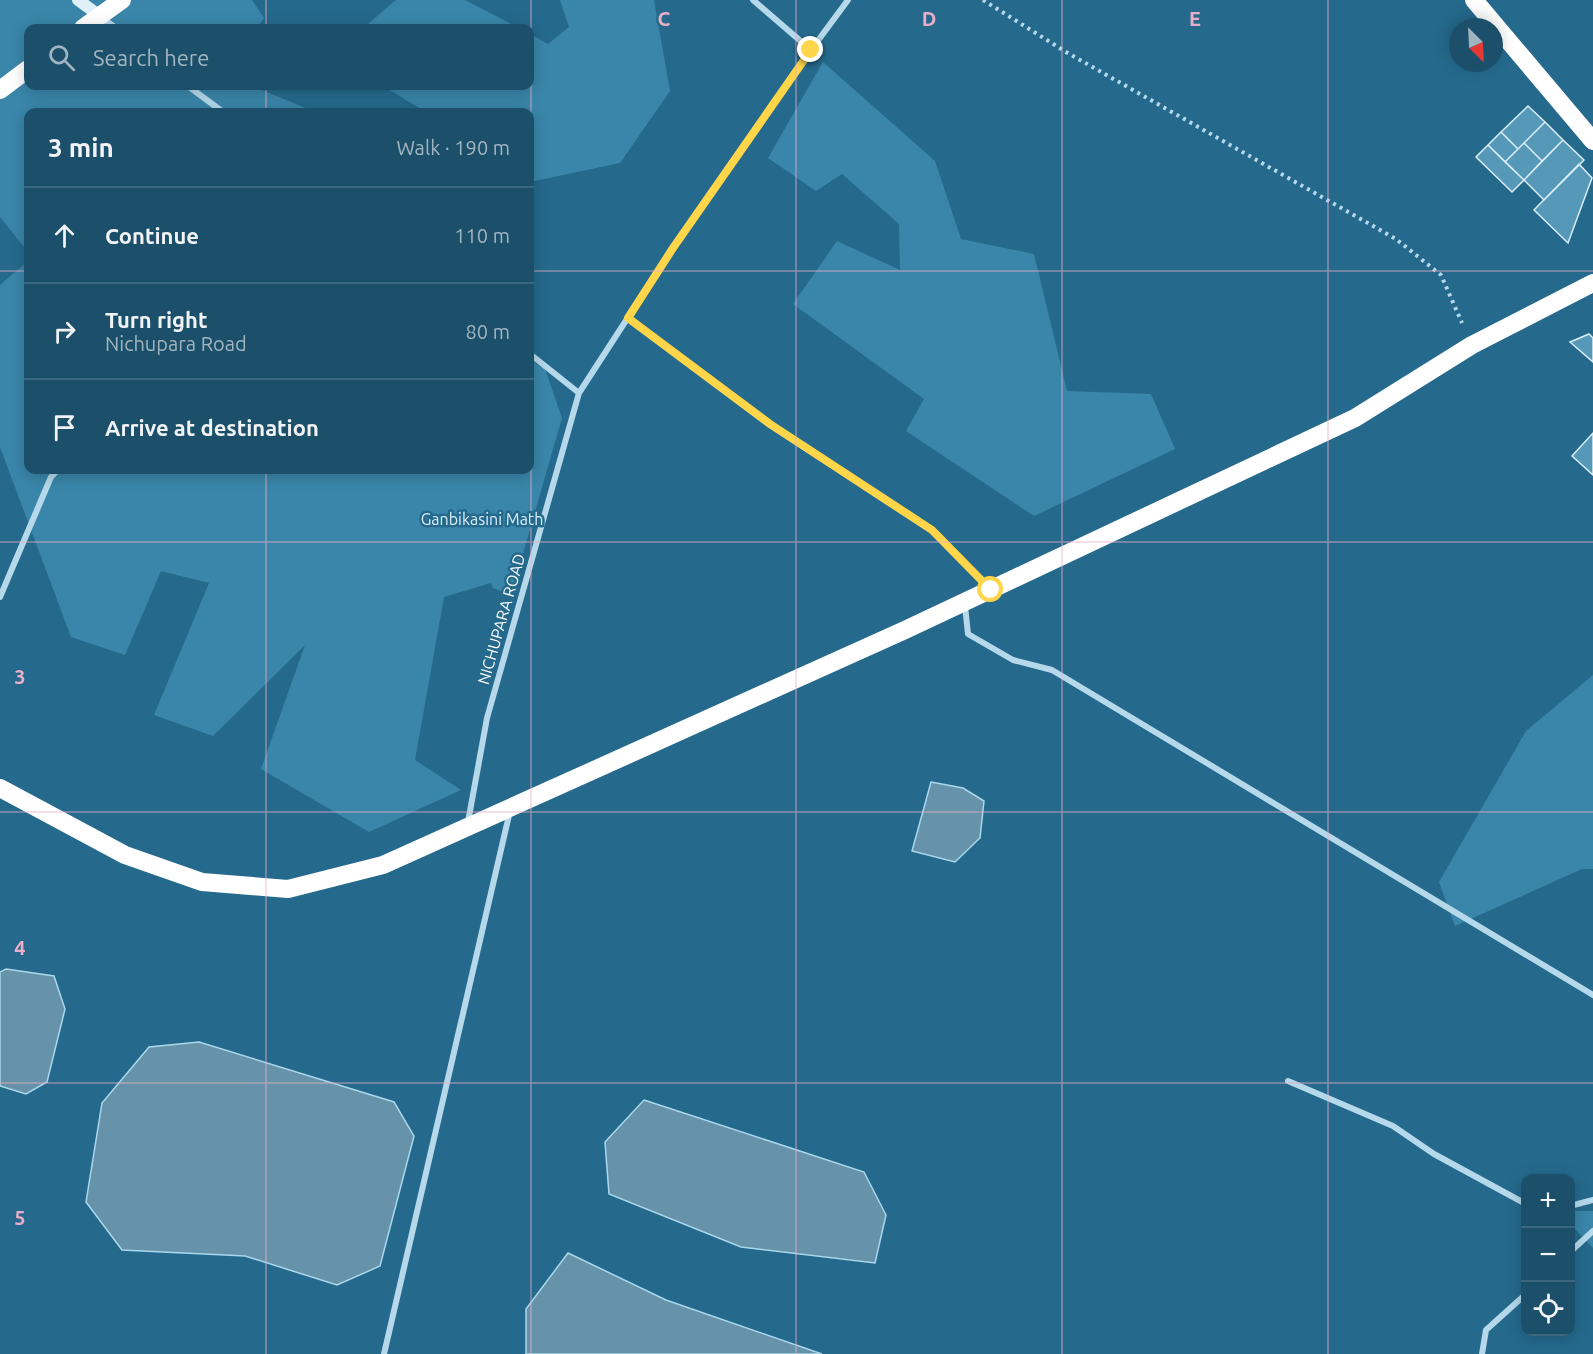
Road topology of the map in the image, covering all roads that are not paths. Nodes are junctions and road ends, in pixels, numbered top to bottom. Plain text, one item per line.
1 (78, 0) edge
2 (122, 0) edge
3 (753, 0) edge
4 (848, 0) edge
5 (1474, 0) edge
6 (100, 16) junction
7 (89, 24) edge
8 (111, 24) edge
9 (811, 50) junction
10 (24, 72) edge
11 (0, 90) edge
12 (193, 90) edge
13 (218, 108) edge
14 (1593, 141) edge
15 (1593, 283) edge
16 (628, 318) junction
17 (534, 357) edge
18 (579, 393) junction
19 (54, 474) edge
20 (991, 590) junction
21 (0, 597) edge
22 (965, 602) junction
23 (0, 788) edge
24 (511, 808) junction
25 (467, 828) junction
26 (1593, 995) edge
27 (1288, 1081) dead end
28 (1593, 1200) edge
29 (1521, 1201) edge
30 (1575, 1205) edge
31 (1593, 1231) edge
32 (1575, 1247) edge
33 (1521, 1298) edge
34 (384, 1354) edge
35 (1482, 1354) edge

1 - 6 main road
2 - 6 highway
3 - 9 street
4 - 9 street, NICHUPARA ROAD
5 - 14 highway
6 - 7 highway
6 - 8 street
9 - 16 street, NICHUPARA ROAD
10 - 11 highway
12 - 13 street
15 - 20 highway
16 - 18 street, NICHUPARA ROAD
16 - 20 street
17 - 18 street
18 - 25 street, NICHUPARA ROAD
19 - 21 street
20 - 22 highway
22 - 24 highway
22 - 26 street
23 - 25 highway
24 - 25 highway
24 - 34 street
27 - 29 street
28 - 30 street
31 - 32 street
33 - 35 street

